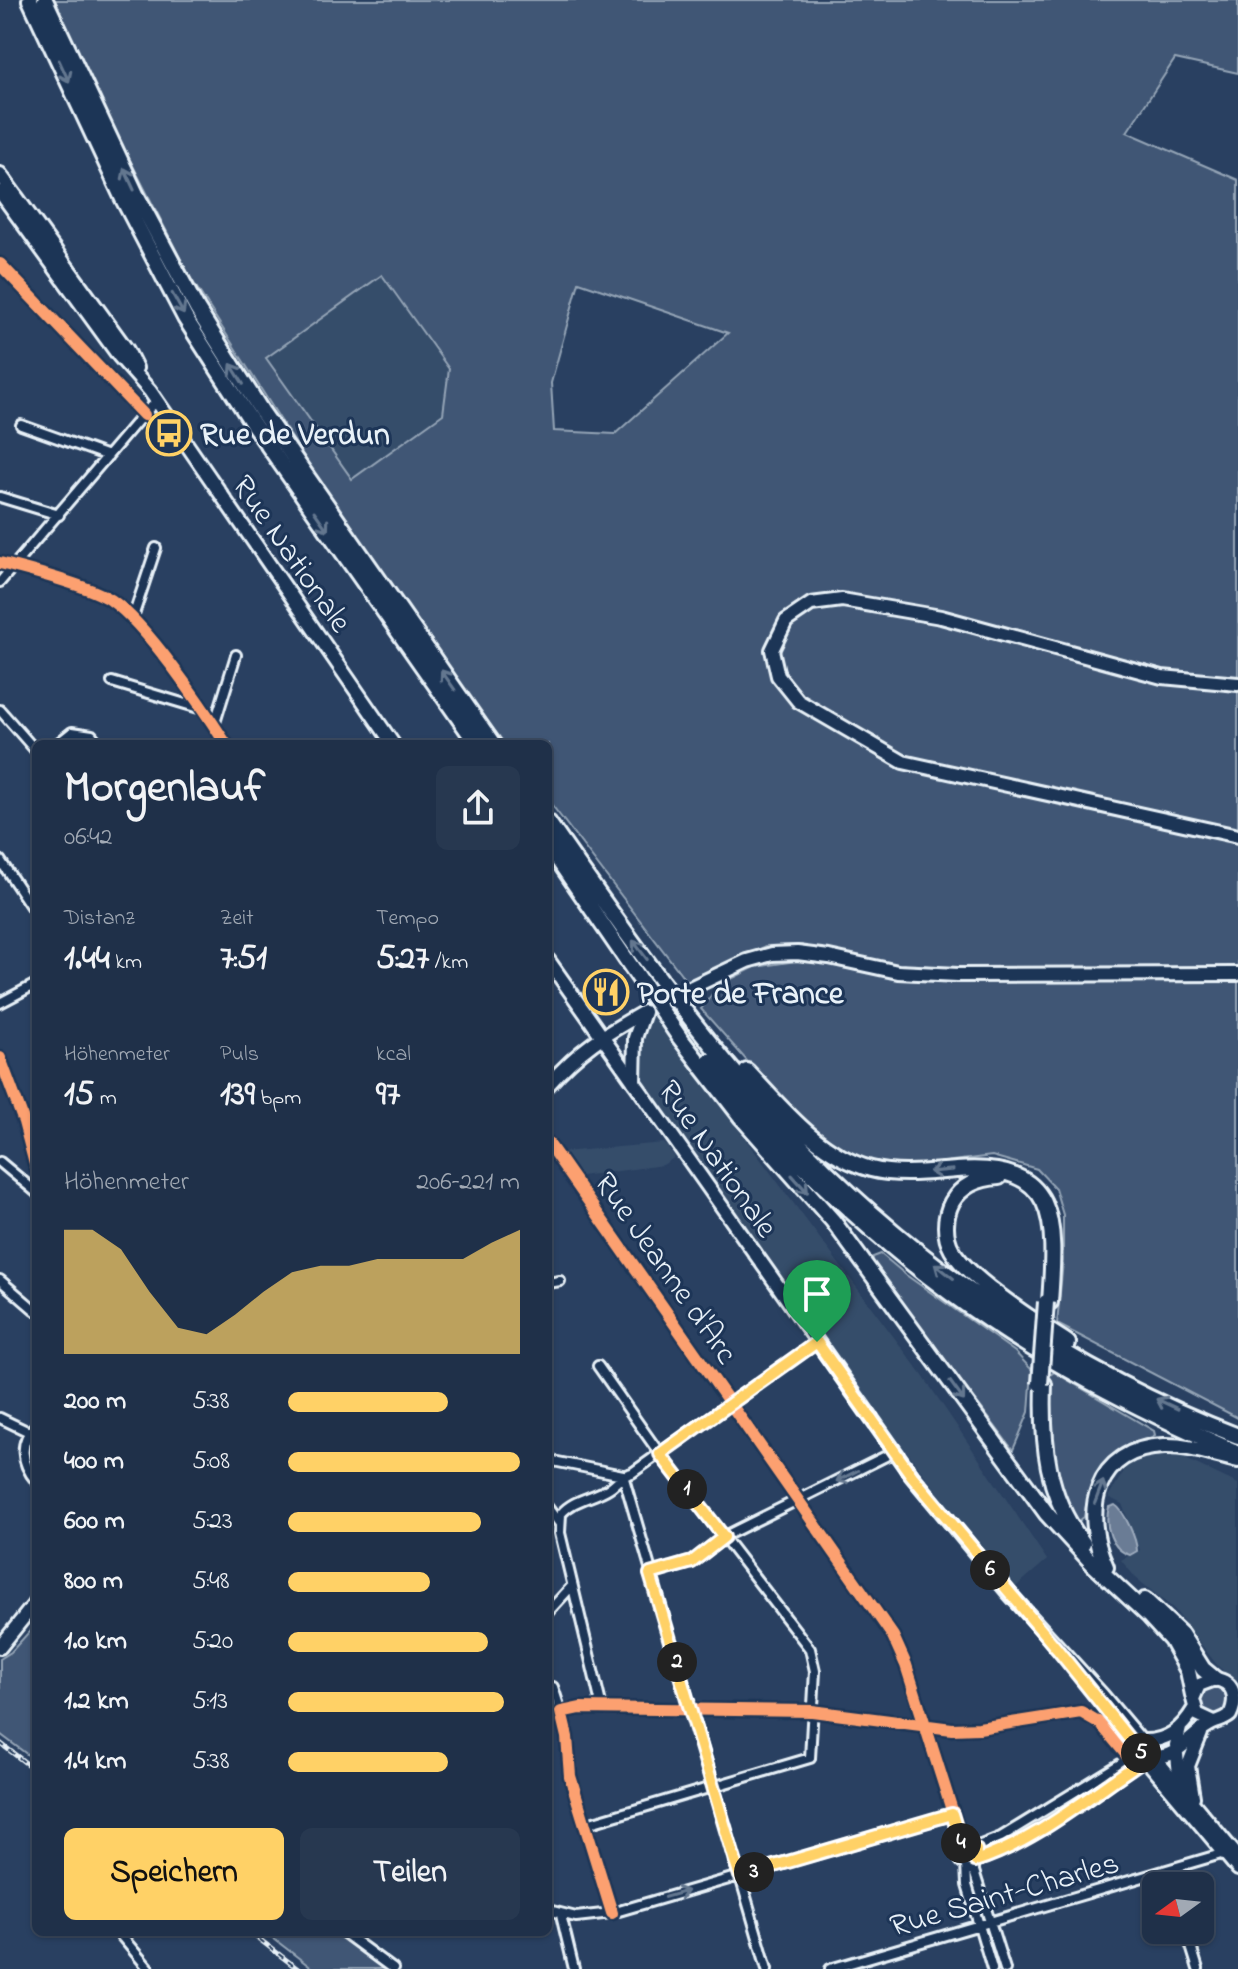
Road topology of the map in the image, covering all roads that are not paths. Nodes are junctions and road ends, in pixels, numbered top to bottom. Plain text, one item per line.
1 (30, 0) edge
2 (45, 0) edge
3 (0, 174) edge
4 (0, 192) edge
5 (0, 264) edge
6 (153, 397) junction
7 (144, 415) junction
8 (21, 425) dead end
9 (108, 456) junction
10 (0, 497) edge
11 (59, 515) junction
12 (156, 548) dead end
13 (0, 563) edge
14 (14, 566) junction
15 (0, 582) edge
16 (132, 620) junction
17 (236, 655) dead end
18 (112, 682) dead end
19 (1238, 684) edge
20 (202, 709) junction
21 (0, 710) edge
22 (214, 726) junction
23 (62, 740) edge
24 (96, 740) edge
25 (223, 740) edge
26 (390, 740) edge
27 (474, 740) edge
28 (490, 740) edge
29 (32, 746) edge
30 (552, 828) edge
31 (1238, 836) edge
32 (552, 851) edge
33 (0, 860) edge
34 (32, 908) edge
35 (552, 966) edge
36 (634, 967) junction
37 (1238, 974) edge
38 (32, 986) edge
39 (686, 990) dead end
40 (0, 1003) edge
41 (687, 1013) junction
42 (602, 1036) junction
43 (0, 1058) edge
44 (552, 1080) edge
45 (634, 1082) junction
46 (552, 1149) edge
47 (32, 1154) edge
48 (0, 1162) edge
49 (32, 1188) edge
50 (0, 1280) edge
51 (560, 1281) dead end
52 (552, 1282) edge
53 (1048, 1302) junction
54 (32, 1308) edge
55 (817, 1342) junction
56 (598, 1366) dead end
57 (1042, 1384) junction
58 (1134, 1389) junction
59 (731, 1402) junction
60 (0, 1418) edge
61 (32, 1429) edge
62 (32, 1430) edge
63 (1238, 1436) edge
64 (894, 1452) junction
65 (1238, 1453) edge
66 (660, 1454) junction
67 (1238, 1460) edge
68 (552, 1461) edge
69 (623, 1475) junction
70 (32, 1476) edge
71 (799, 1499) junction
72 (552, 1513) edge
73 (559, 1523) junction
74 (724, 1537) junction
75 (1077, 1549) junction
76 (1106, 1567) junction
77 (650, 1574) junction
78 (572, 1586) junction
79 (32, 1607) edge
80 (552, 1608) edge
81 (0, 1647) edge
82 (1215, 1679) junction
83 (553, 1687) dead end
84 (1236, 1694) edge
85 (1194, 1702) junction
86 (602, 1708) junction
87 (690, 1709) junction
88 (812, 1711) junction
89 (561, 1712) junction
90 (1234, 1713) edge
91 (1214, 1722) junction
92 (925, 1727) junction
93 (1180, 1728) junction
94 (1201, 1733) junction
95 (1176, 1749) junction
96 (1141, 1755) junction
97 (713, 1787) junction
98 (1180, 1787) junction
99 (1190, 1806) junction
100 (952, 1814) junction
101 (587, 1824) junction
102 (968, 1848) junction
103 (1233, 1852) edge
104 (972, 1863) junction
105 (1238, 1869) edge
106 (1169, 1870) joint
107 (740, 1876) junction
108 (552, 1912) edge
109 (612, 1913) junction
110 (561, 1915) junction
111 (990, 1921) junction
112 (979, 1926) junction
113 (121, 1936) edge
114 (348, 1936) edge
115 (1190, 1944) edge
116 (149, 1969) edge
117 (393, 1969) edge
118 (574, 1969) edge
119 (767, 1969) edge
120 (830, 1969) edge
121 (992, 1969) edge
122 (1005, 1969) edge
123 (1198, 1969) edge

1 -> 27 highway
28 -> 2 highway
3 - 6 main road, Rue Nationale
4 - 6 main road, Rue Nationale
5 - 7 street
6 - 7 street
6 - 26 main road, Rue Nationale
7 - 9 street
8 - 9 street
9 - 11 street
10 - 11 street
11 - 14 street
12 - 16 street
13 - 14 street
14 - 15 street
14 - 16 street
16 - 20 street
17 - 22 street
18 - 20 street
19 - 31 main road
20 - 22 street
21 - 29 street
22 - 25 street
23 - 24 street
41 -> 30 highway
32 - 36 highway
33 - 34 street
35 - 42 main road, Rue Nationale
36 - 65 highway
36 -> 75 highway
37 - 39 main road
38 - 40 street
53 -> 41 highway
58 -> 41 highway
42 - 44 main road
42 - 45 main road, Rue Nationale
42 - 45 main road
43 - 47 street
45 - 55 main road, Rue Nationale
46 - 59 street, Rue Jeanne d'Arc
48 - 49 street
50 - 54 street
51 - 52 street
53 - 57 highway, bridge
53 - 58 highway
55 - 59 street
55 - 64 main road, Rue Nationale
56 - 66 street
57 - 75 highway
57 - 76 highway
63 -> 58 highway
59 - 66 street
59 - 71 street, Rue Jeanne d'Arc
60 - 61 street
62 - 70 street
64 -> 71 street
64 - 96 main road, Rue Nationale
66 - 69 street
66 - 74 street
76 -> 67 highway
68 - 69 street
69 - 73 street
69 - 77 street
71 - 74 street
71 - 92 street, Rue Jeanne d'Arc
72 - 73 street
73 - 78 street
74 - 77 street
74 - 88 street
75 - 85 highway
76 - 82 highway
77 - 87 street
78 - 80 street
78 - 86 street
79 - 81 main road
82 - 84 main road
82 - 85 main road
83 - 89 street
84 - 90 main road
85 - 91 main road
85 - 93 main road
86 - 87 street
86 - 89 street
87 - 88 street
87 - 97 street
88 - 92 street
88 - 97 street
89 - 101 street
90 - 91 main road
91 - 94 main road
92 - 96 street
92 - 100 street, Rue Jeanne d'Arc
93 - 95 main road
93 - 96 main road
94 - 95 main road
94 - 99 main road
95 - 96 main road
95 - 98 main road
96 - 98 main road, Rue Nationale
96 - 99 main road, Rue Nationale
96 - 102 street
96 - 104 street
97 - 101 street
97 - 107 street
98 - 99 main road, Rue Nationale
99 - 103 main road, Rue Nationale
100 - 102 street, Rue Jeanne d'Arc
100 - 107 street
101 - 109 street
102 - 104 street
102 - 104 street
103 - 105 main road, Rue Nationale
103 - 106 street, Rue Saint-Charles
104 - 111 street
104 - 112 street
106 - 111 street, Rue Saint-Charles
109 -> 107 street
107 - 119 street
108 - 110 street
109 - 110 street
110 - 118 street
111 - 112 street, Rue Saint-Charles
111 - 122 street
112 - 120 street, Rue Saint-Charles
112 - 121 street
113 - 116 street
114 - 117 street
115 - 123 street

